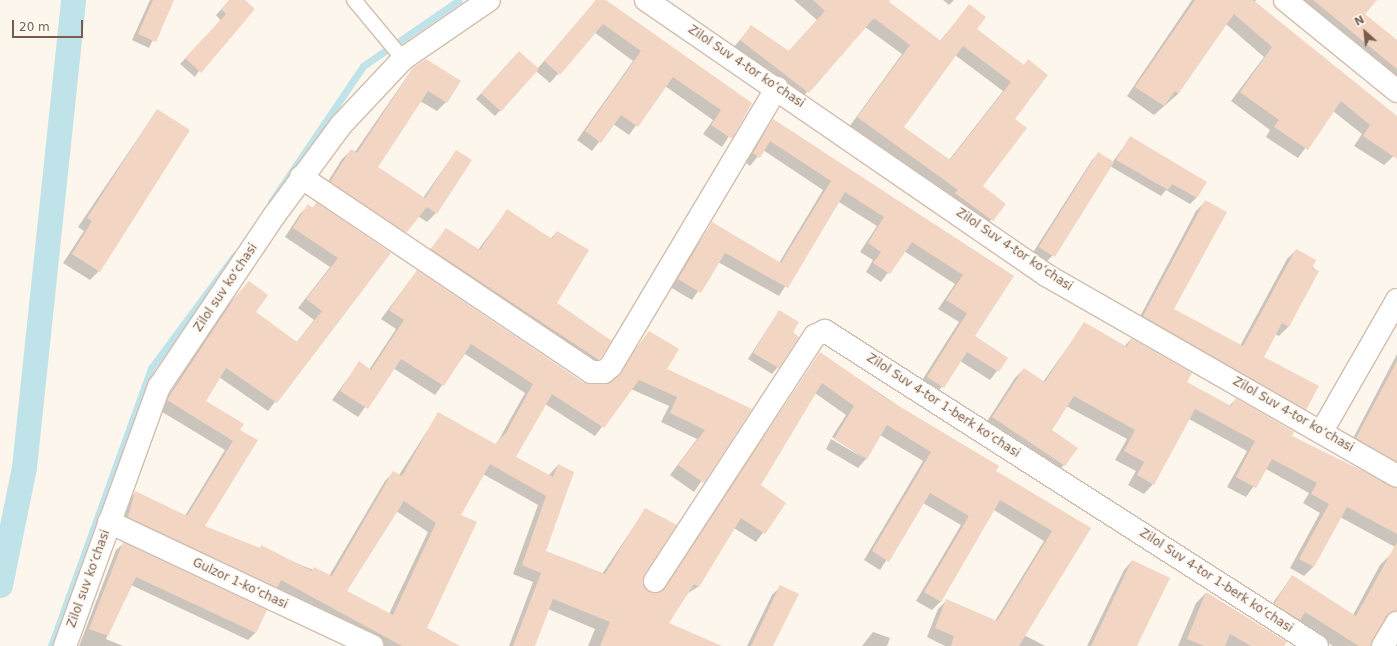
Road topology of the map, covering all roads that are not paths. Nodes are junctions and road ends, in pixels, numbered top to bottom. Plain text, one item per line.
1 (354, 0) edge
2 (489, 0) edge
3 (646, 0) edge
4 (1285, 0) edge
5 (401, 57) junction
6 (778, 88) junction
7 (1397, 91) edge
8 (301, 177) junction
9 (1397, 300) edge
10 (1322, 431) junction
11 (1397, 476) edge
12 (109, 522) junction
13 (655, 581) dead end
14 (1397, 623) edge
15 (65, 646) edge
16 (372, 646) edge
17 (1317, 646) edge
18 (1383, 646) edge

1 - 5 lane
2 - 5 street, Zilol suv koʻchasi
3 - 6 street, Zilol Suv 4-tor koʻchasi
4 - 7 street
5 - 8 street, Zilol suv koʻchasi
6 - 8 street
6 - 10 street, Zilol Suv 4-tor koʻchasi
8 - 12 street, Zilol suv koʻchasi
9 - 10 street
10 - 11 street, Zilol Suv 4-tor koʻchasi
12 - 15 street, Zilol suv koʻchasi
12 - 16 street, Gulzor 1-koʻchasi
13 - 17 street, Zilol Suv 4-tor 1-berk koʻchasi
14 - 18 street

